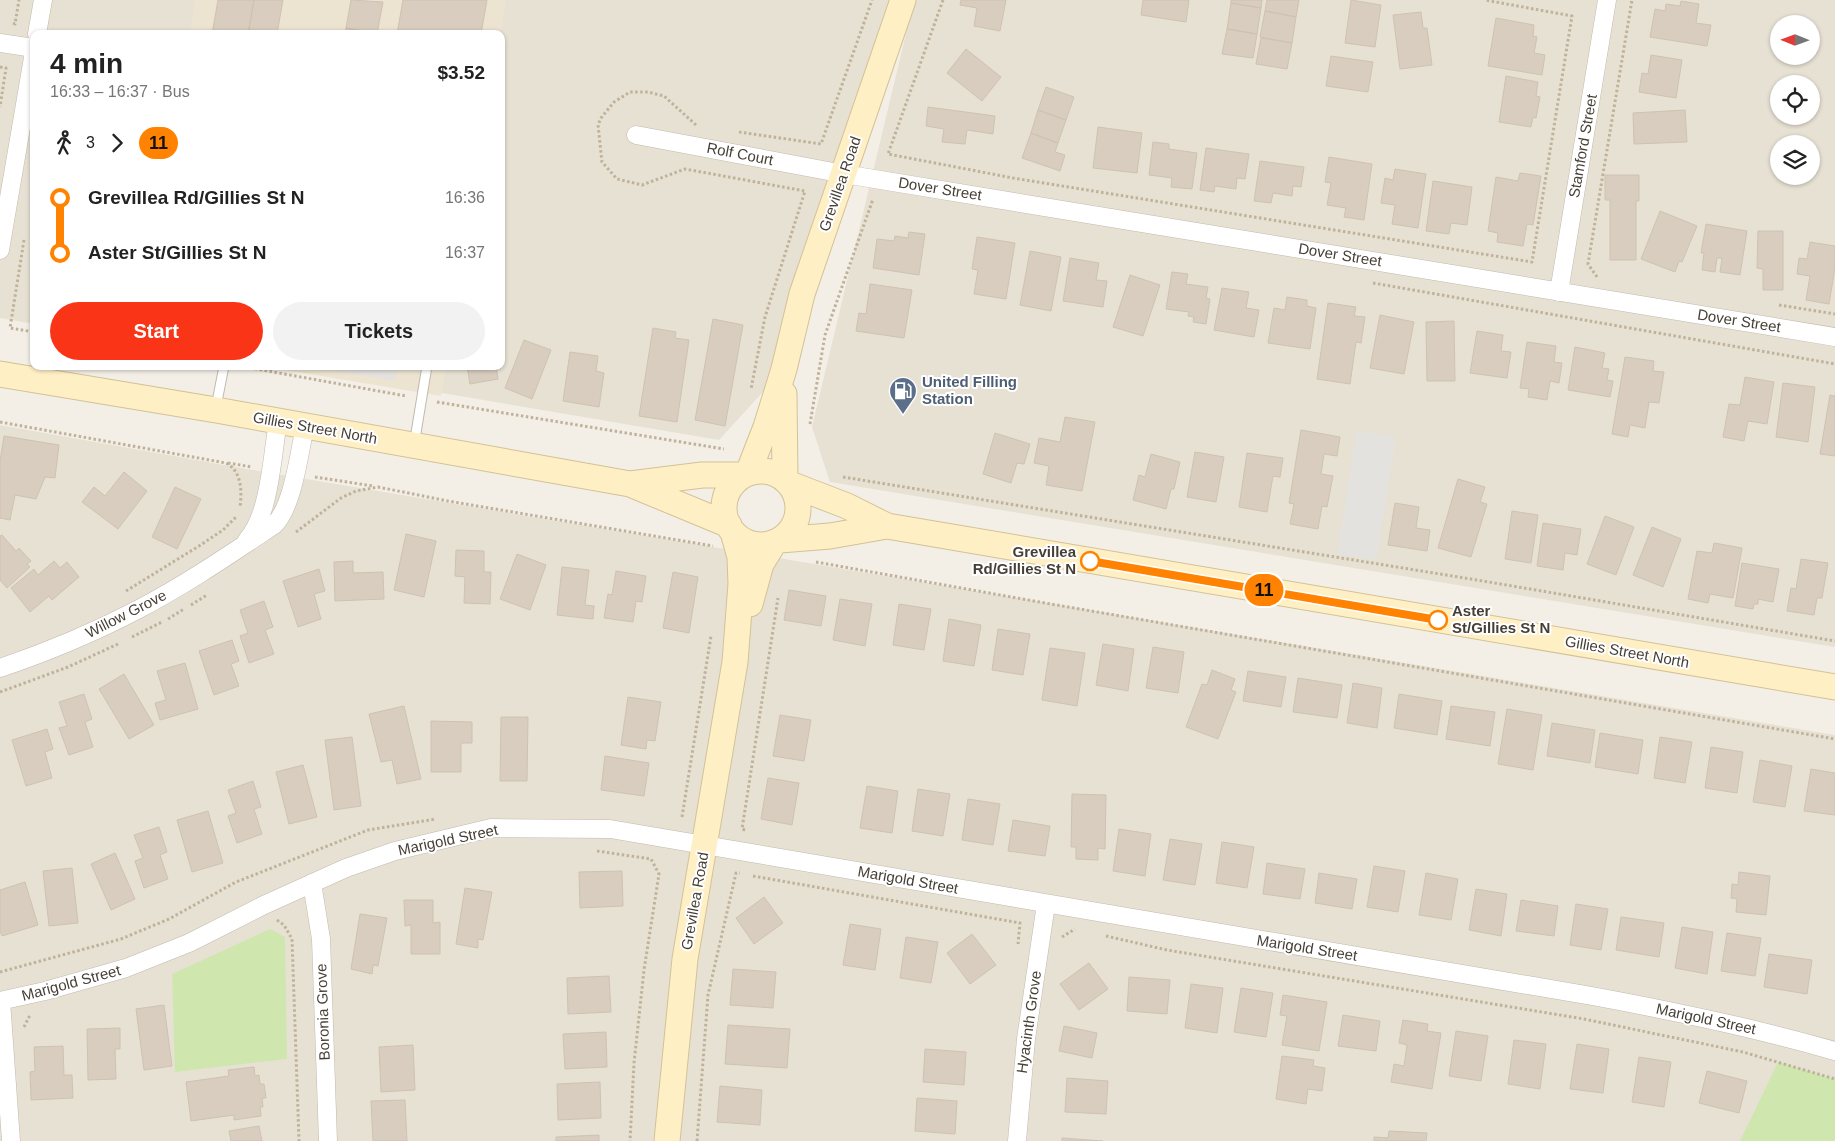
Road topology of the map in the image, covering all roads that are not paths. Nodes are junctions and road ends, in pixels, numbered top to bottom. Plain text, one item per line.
1 (43, 0) edge
2 (903, 0) edge
3 (1607, 0) edge
4 (38, 30) edge
5 (0, 43) edge
6 (30, 47) edge
7 (30, 75) edge
8 (636, 135) dead end
9 (844, 174) junction
10 (0, 250) edge
11 (1558, 292) junction
12 (1835, 337) edge
13 (784, 369) junction
14 (223, 370) edge
15 (426, 370) edge
16 (0, 374) edge
17 (216, 410) junction
18 (278, 422) junction
19 (305, 427) junction
20 (414, 446) junction
21 (746, 474) junction
22 (787, 481) junction
23 (630, 484) junction
24 (887, 526) junction
25 (726, 535) junction
26 (777, 541) junction
27 (243, 544) junction
28 (735, 662) junction
29 (0, 668) edge
30 (1835, 688) edge
31 (705, 844) junction
32 (312, 883) junction
33 (1046, 904) junction
34 (1, 1001) edge
35 (1835, 1051) edge
36 (11, 1141) edge
37 (328, 1141) edge
38 (667, 1141) edge
39 (1017, 1141) edge

1 - 4 street
2 - 9 main road, Grevillea Road
3 - 11 street, Stamford Street
5 - 6 street
7 - 10 street
8 - 9 street, Rolf Court
9 - 11 street, Dover Street
9 - 13 main road, Grevillea Road
11 - 12 street, Dover Street
13 - 21 main road, Grevillea Road
13 - 22 main road, Grevillea Road
14 - 17 lane
15 - 20 lane
16 - 17 main road, Gillies Street North
17 - 18 main road, Gillies Street North
18 - 19 main road, Gillies Street North
18 - 27 street, Willow Grove
19 - 20 main road, Gillies Street North
19 - 27 street, Willow Grove
20 - 23 main road, Gillies Street North
21 - 22 main road, Gillies Street North
21 - 23 main road, Gillies Street North
21 - 25 main road
22 - 24 main road, Gillies Street North
22 - 26 main road
23 - 25 main road, Gillies Street North
24 - 26 main road, Gillies Street North
24 - 30 main road, Gillies Street North
25 - 26 main road, Gillies Street North
25 - 28 main road, Grevillea Road
26 - 28 main road, Grevillea Road
27 - 29 street, Willow Grove
28 - 31 main road, Grevillea Road
31 - 32 street, Marigold Street
31 - 33 street, Marigold Street
31 - 38 main road, Grevillea Road
32 - 34 street, Marigold Street
32 - 37 street, Boronia Grove
33 - 35 street, Marigold Street
33 - 39 street, Hyacinth Grove
34 - 36 street

